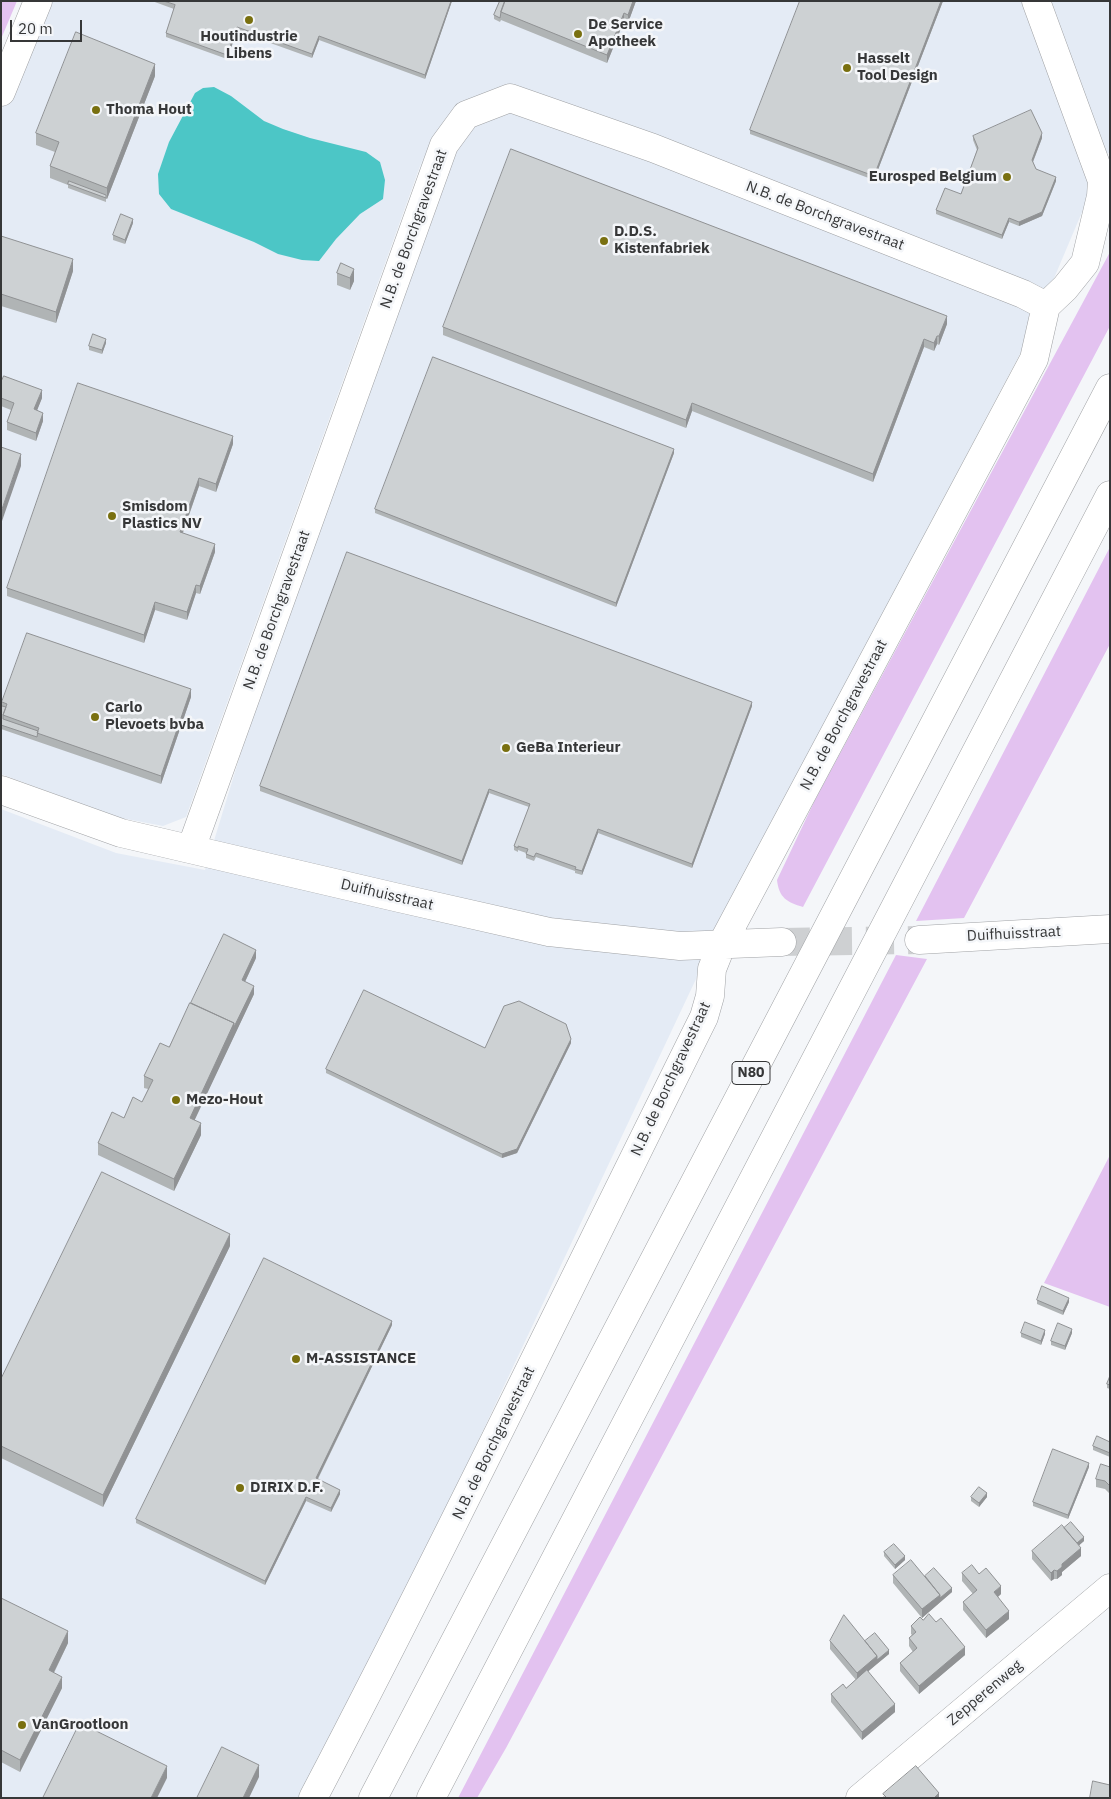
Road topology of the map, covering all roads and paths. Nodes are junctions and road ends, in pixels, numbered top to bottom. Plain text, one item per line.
1 (38, 1) edge
2 (1036, 1) edge
3 (1, 92) edge
4 (1046, 306) junction
5 (1110, 388) edge
6 (1110, 495) edge
7 (1, 790) edge
8 (191, 849) junction
9 (1110, 929) edge
10 (919, 940) tunnel mouth
11 (782, 942) tunnel mouth
12 (722, 944) junction
13 (1110, 1588) edge
14 (313, 1798) edge
15 (373, 1798) edge
16 (431, 1798) edge
17 (860, 1798) edge

1 - 3 main road
2 - 4 main road
4 - 8 main road, N.B. de Borchgravestraat
4 - 12 main road, N.B. de Borchgravestraat
5 - 15 main road, N80
6 - 16 main road
7 - 8 main road, Duifhuisstraat
8 - 12 main road, Duifhuisstraat
9 - 10 main road, Duifhuisstraat
11 - 12 main road, Duifhuisstraat
12 - 14 main road, N.B. de Borchgravestraat
13 - 17 main road, Zepperenweg

